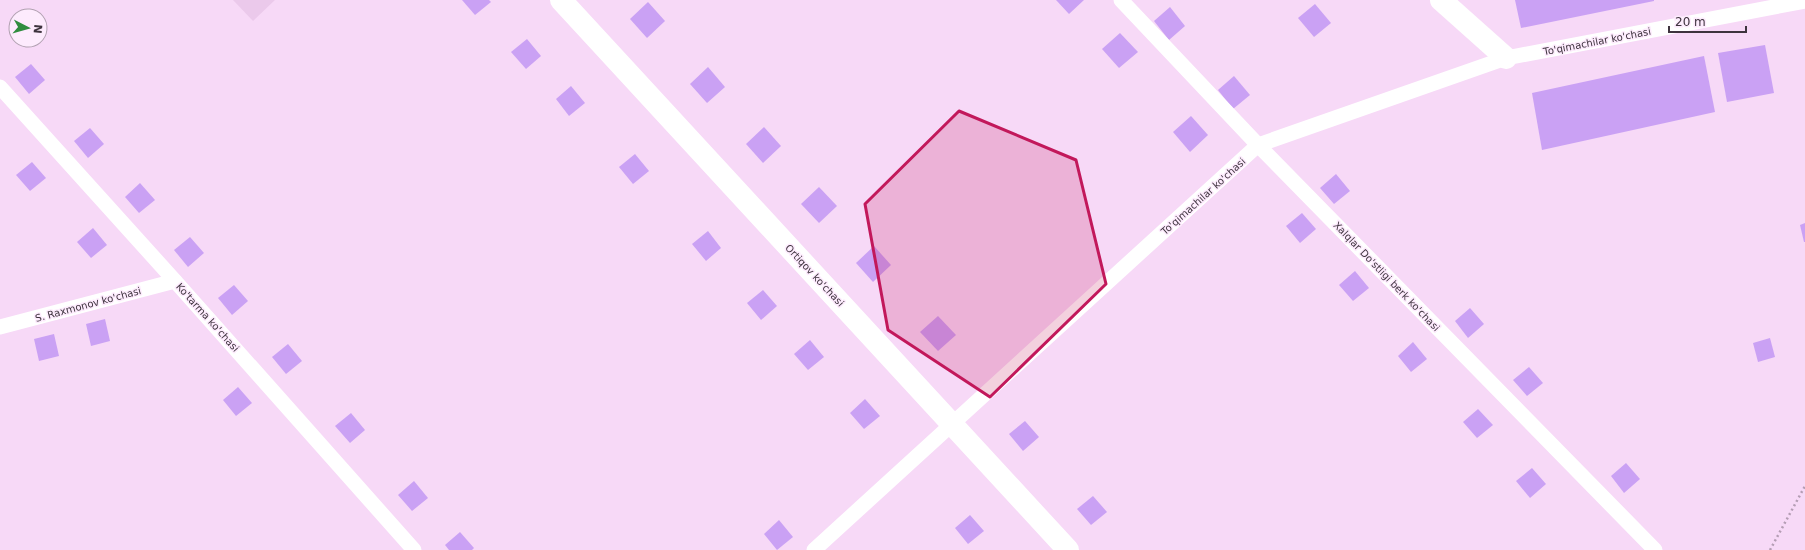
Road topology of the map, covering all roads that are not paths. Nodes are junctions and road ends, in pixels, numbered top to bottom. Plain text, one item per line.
1 (561, 0) edge
2 (1121, 0) edge
3 (1441, 0) edge
4 (1805, 1) edge
5 (1506, 58) junction
6 (0, 87) edge
7 (1258, 145) junction
8 (175, 281) junction
9 (0, 327) edge
10 (953, 424) junction
11 (414, 550) edge
12 (814, 550) edge
13 (1068, 550) edge
14 (1655, 550) edge

1 - 10 street, Ortiqov ko'chasi
2 - 7 lane, Xalqlar Do'stligi berk ko'chasi
3 - 5 street
4 - 5 lane, To'qimachilar ko'chasi
5 - 7 lane, To'qimachilar ko'chasi
6 - 8 lane, Ko'tarma ko'chasi
7 - 10 lane, To'qimachilar ko'chasi
7 - 14 lane, Xalqlar Do'stligi berk ko'chasi
8 - 9 lane, S. Raxmonov ko'chasi
8 - 11 lane, Ko'tarma ko'chasi
10 - 12 lane, To'qimachilar ko'chasi
10 - 13 street, Ortiqov ko'chasi

